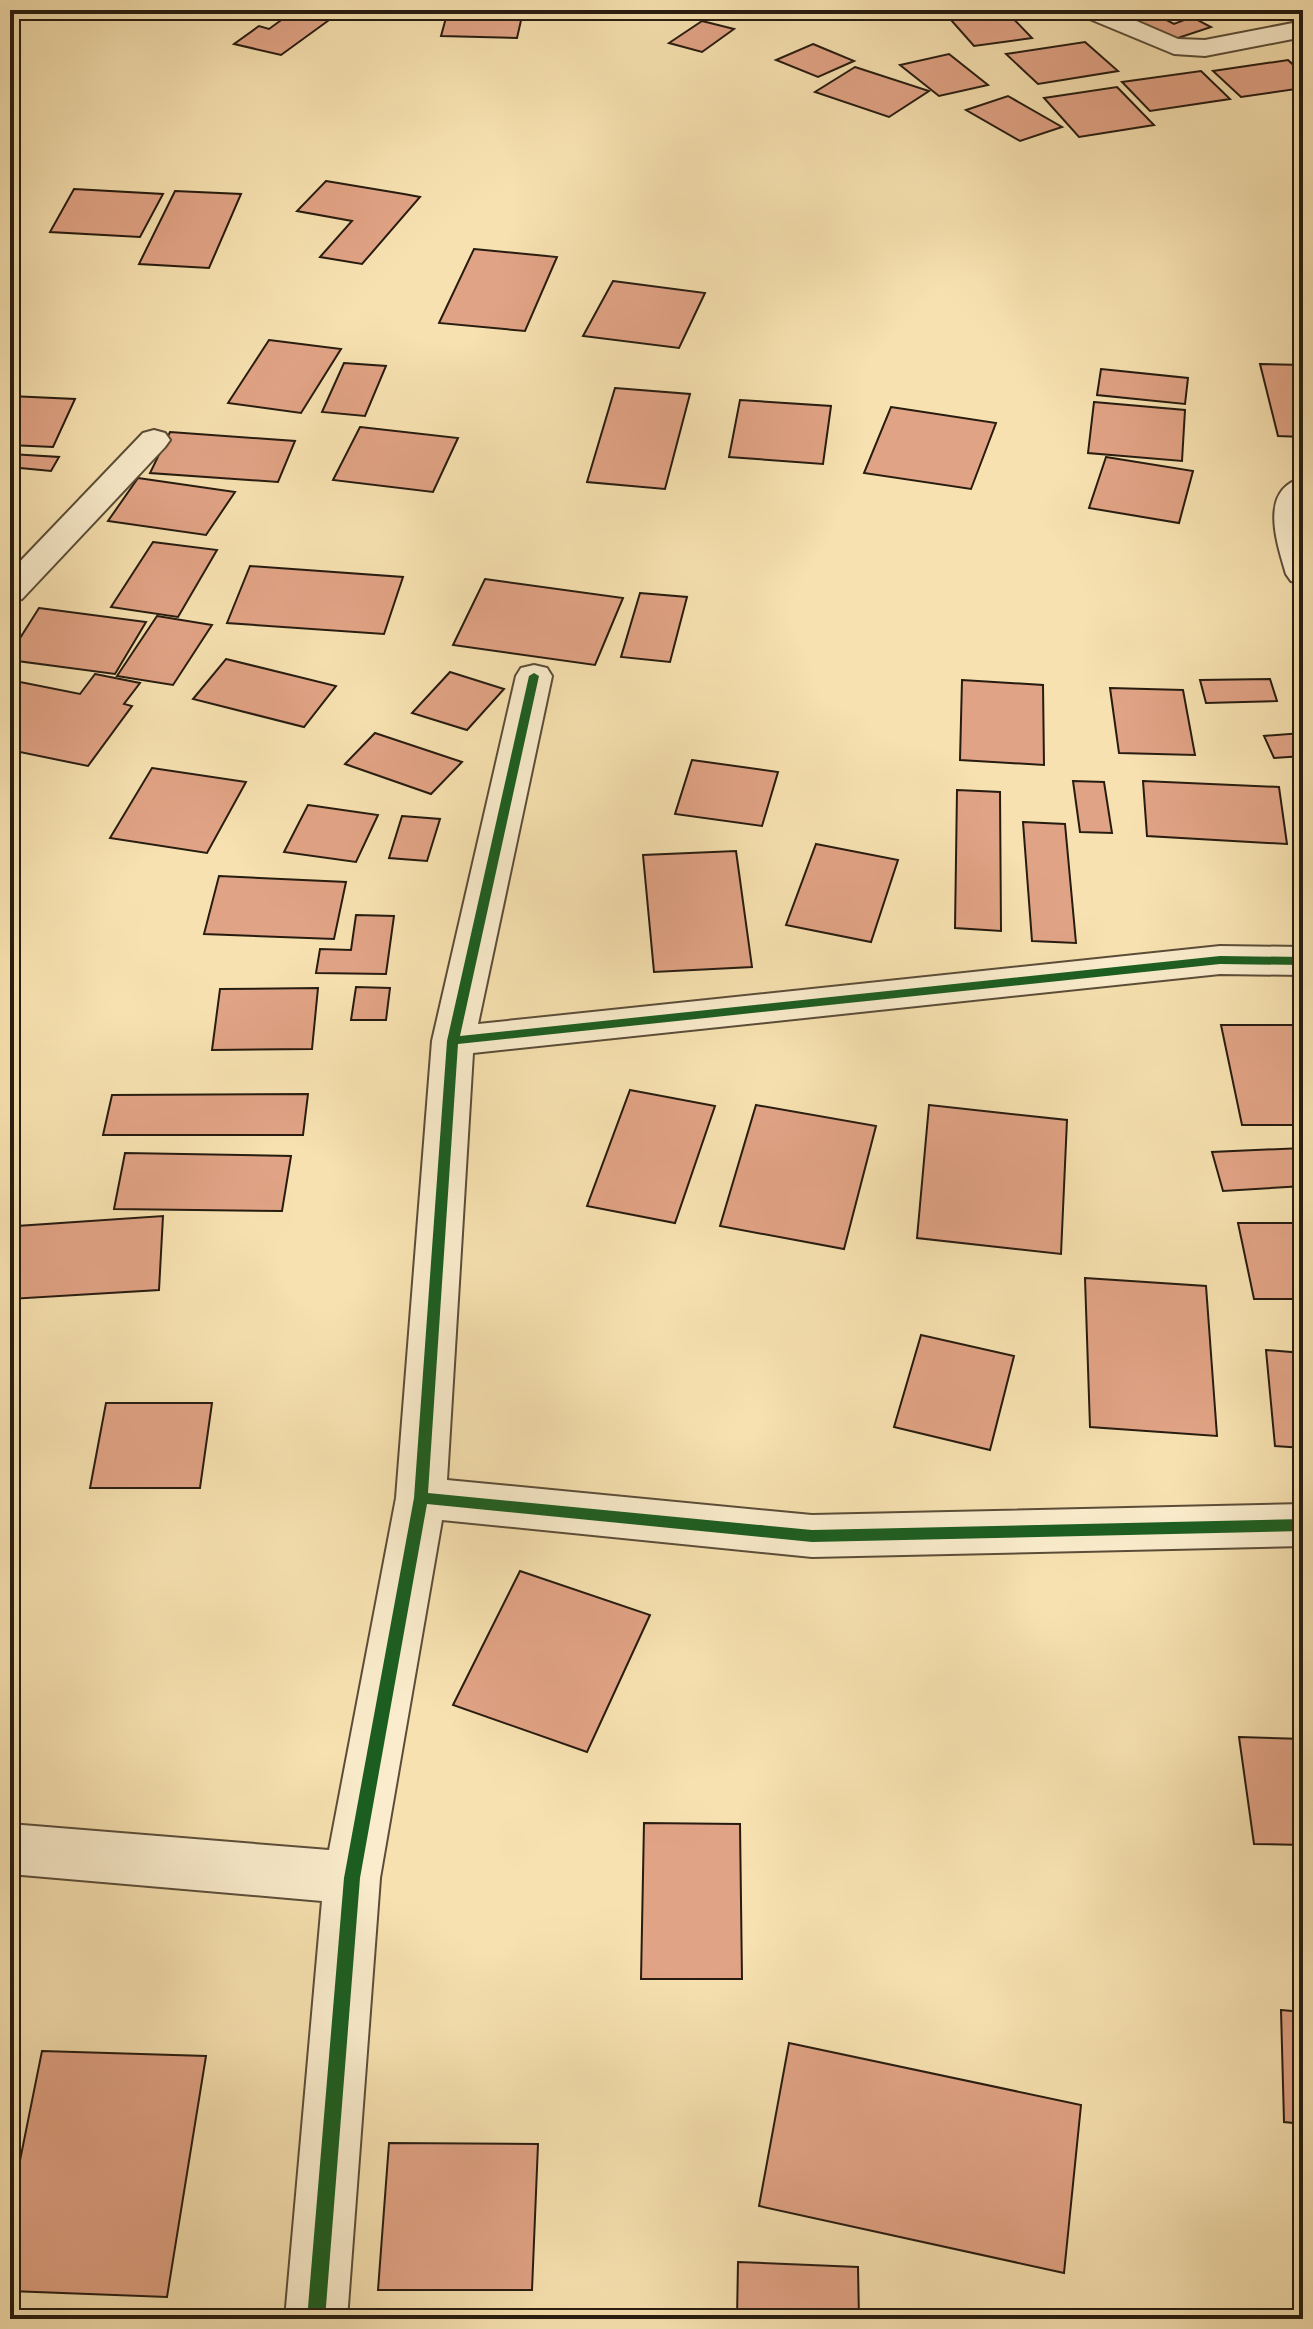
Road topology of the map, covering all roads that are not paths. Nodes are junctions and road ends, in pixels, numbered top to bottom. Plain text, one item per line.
1 (1089, 10) edge
2 (1303, 29) edge
3 (154, 440) dead end
4 (1303, 488) edge
5 (1303, 574) edge
6 (10, 592) edge
7 (534, 676) dead end
8 (1303, 961) edge
9 (453, 1041) junction
10 (421, 1498) junction
11 (1303, 1525) edge
12 (10, 1849) edge
13 (352, 1878) junction
14 (316, 2319) edge

1 - 2 street
3 - 6 street
4 - 5 street
7 - 9 street
8 - 9 street
9 - 10 street
10 - 11 street
10 - 13 street
12 - 13 street
13 - 14 street

